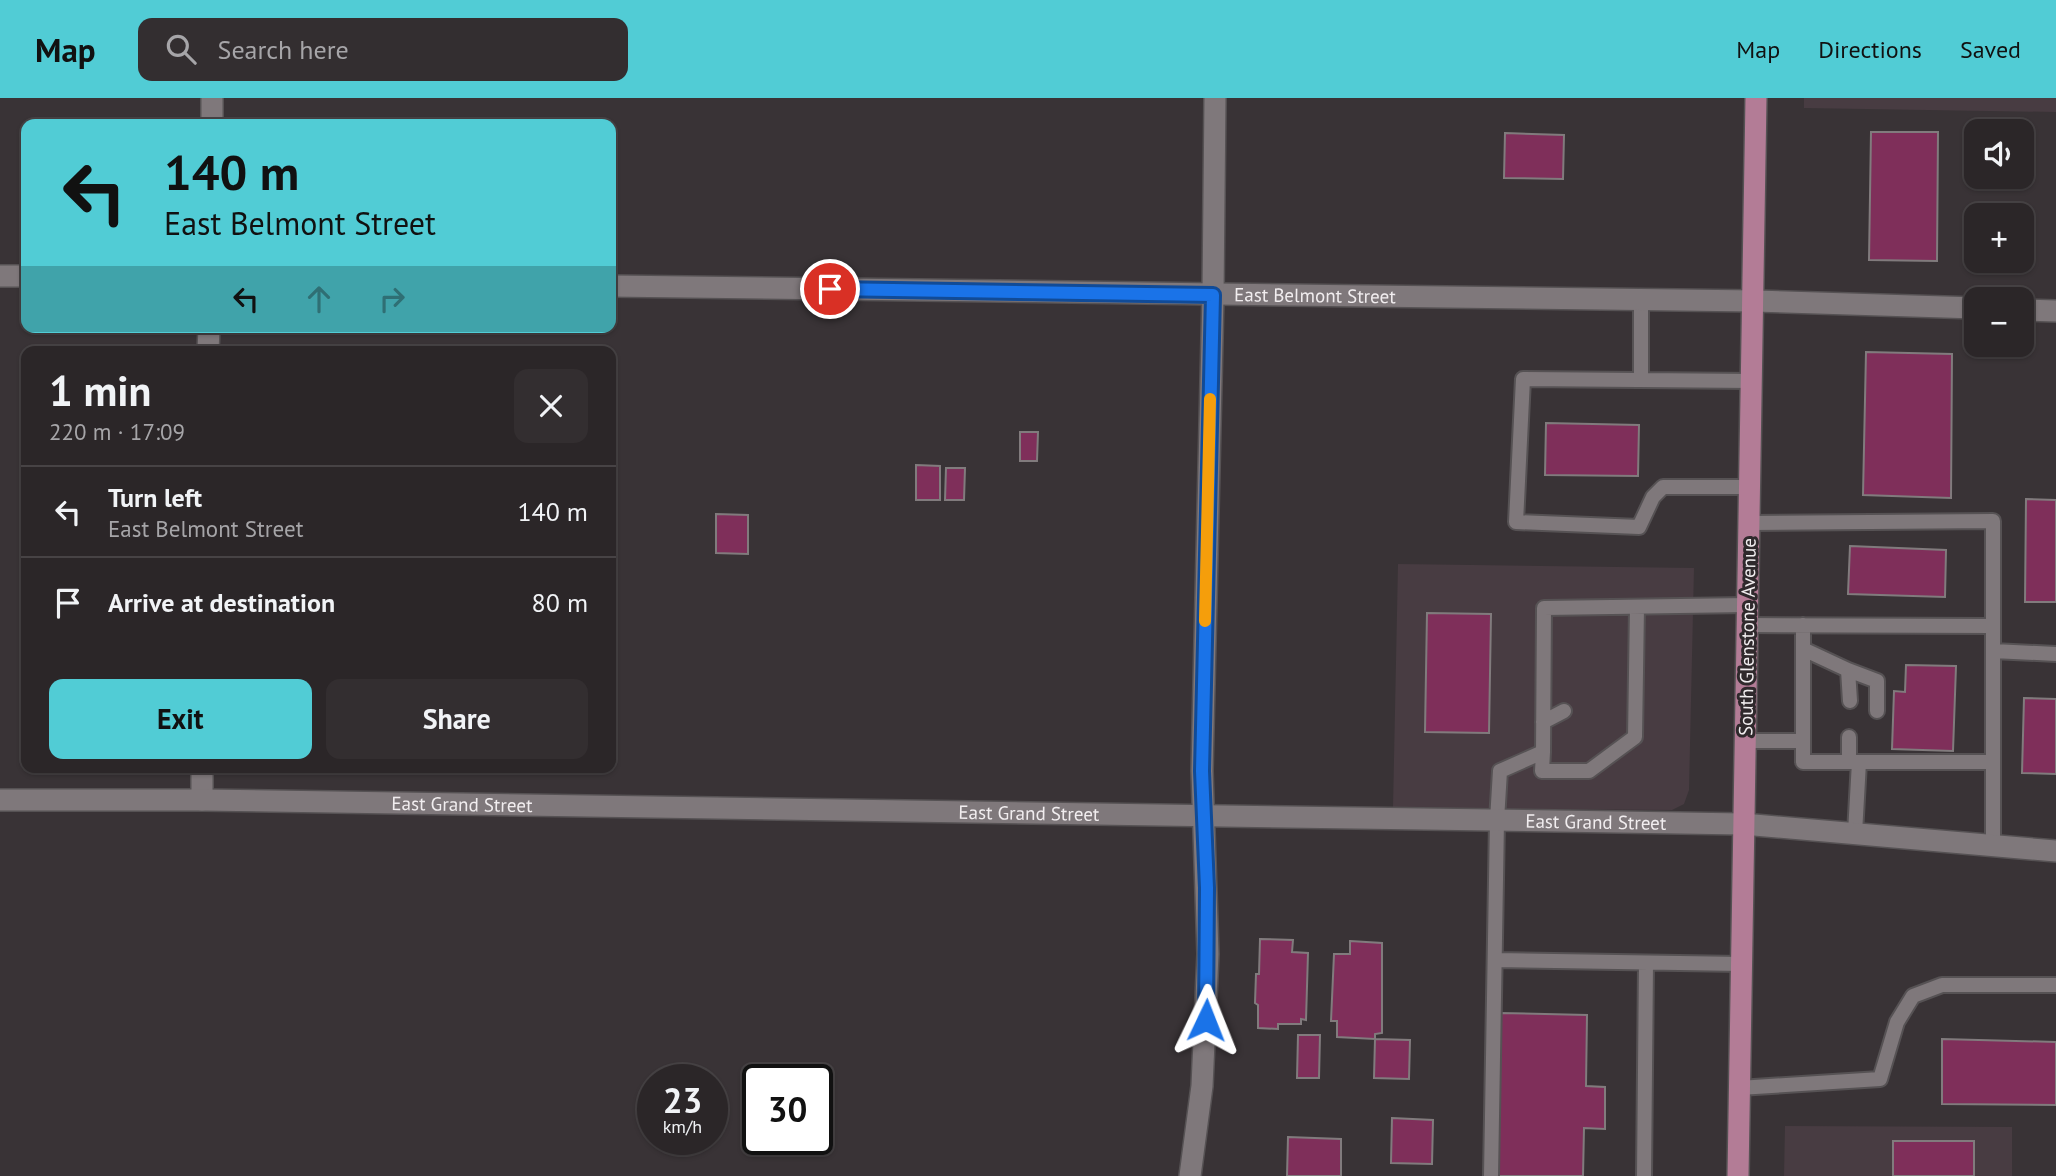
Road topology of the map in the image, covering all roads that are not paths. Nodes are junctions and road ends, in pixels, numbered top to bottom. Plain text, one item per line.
1 (212, 98) edge
2 (1215, 98) edge
3 (1756, 98) edge
4 (212, 119) edge
5 (0, 276) edge
6 (21, 276) edge
7 (616, 286) edge
8 (1213, 295) junction
9 (1641, 300) junction
10 (1755, 301) junction
11 (1964, 308) edge
12 (2034, 310) edge
13 (2056, 311) edge
14 (1641, 380) junction
15 (1753, 381) junction
16 (1750, 487) junction
17 (1750, 523) junction
18 (1637, 607) junction
19 (1747, 615) junction
20 (1803, 625) junction
21 (1993, 625) junction
22 (1803, 649) junction
23 (1993, 651) junction
24 (2056, 654) edge
25 (1848, 670) junction
26 (1850, 701) dead end
27 (1564, 711) dead end
28 (1877, 712) dead end
29 (1543, 722) junction
30 (1849, 737) dead end
31 (1745, 741) junction
32 (1803, 741) junction
33 (1543, 752) junction
34 (1854, 762) junction
35 (1993, 762) junction
36 (202, 773) edge
37 (0, 800) edge
38 (202, 800) junction
39 (1202, 815) junction
40 (1497, 820) junction
41 (1742, 824) junction
42 (1856, 833) junction
43 (1993, 844) junction
44 (2056, 851) edge
45 (1495, 960) junction
46 (1646, 963) junction
47 (1741, 964) junction
48 (2056, 985) edge
49 (1739, 1088) junction
50 (1190, 1176) edge
51 (1491, 1176) edge
52 (1644, 1176) edge
53 (1738, 1176) edge

1 - 4 street
2 - 8 street
3 - 10 main road, South Glenstone Avenue
5 - 6 street
7 - 8 street, East Belmont Street
8 - 9 street, East Belmont Street
8 - 39 street
9 - 10 street, East Belmont Street
9 - 14 lane
10 - 11 street, East Belmont Street
10 - 15 main road, South Glenstone Avenue
12 - 13 street
14 - 15 lane
14 - 16 lane
15 - 16 main road, South Glenstone Avenue
16 - 17 main road, South Glenstone Avenue
17 - 19 main road, South Glenstone Avenue
17 - 21 lane
18 - 19 lane
18 - 29 lane
18 - 33 lane
19 - 20 lane
19 - 31 main road, South Glenstone Avenue
20 - 21 lane
20 - 22 lane
21 - 23 lane
22 - 25 lane
22 - 32 lane
23 - 24 lane
23 - 35 lane
25 - 26 lane
25 - 28 lane
27 - 29 lane
29 - 33 lane
30 - 34 lane
31 - 32 lane
31 - 41 main road, South Glenstone Avenue
32 - 34 lane
33 - 40 lane
34 - 35 lane
34 - 42 lane
35 - 43 lane
36 - 38 street
37 - 38 street, East Grand Street
38 - 39 street, East Grand Street
39 - 40 street, East Grand Street
39 - 50 street
40 - 41 street, East Grand Street
40 - 45 lane
41 - 42 street, East Grand Street
41 - 47 main road, South Glenstone Avenue
42 - 43 street, East Grand Street
43 - 44 street, East Grand Street
45 - 46 lane
45 - 51 lane
46 - 47 lane
46 - 52 lane
47 - 49 main road, South Glenstone Avenue
48 - 49 lane
49 - 53 main road, South Glenstone Avenue

